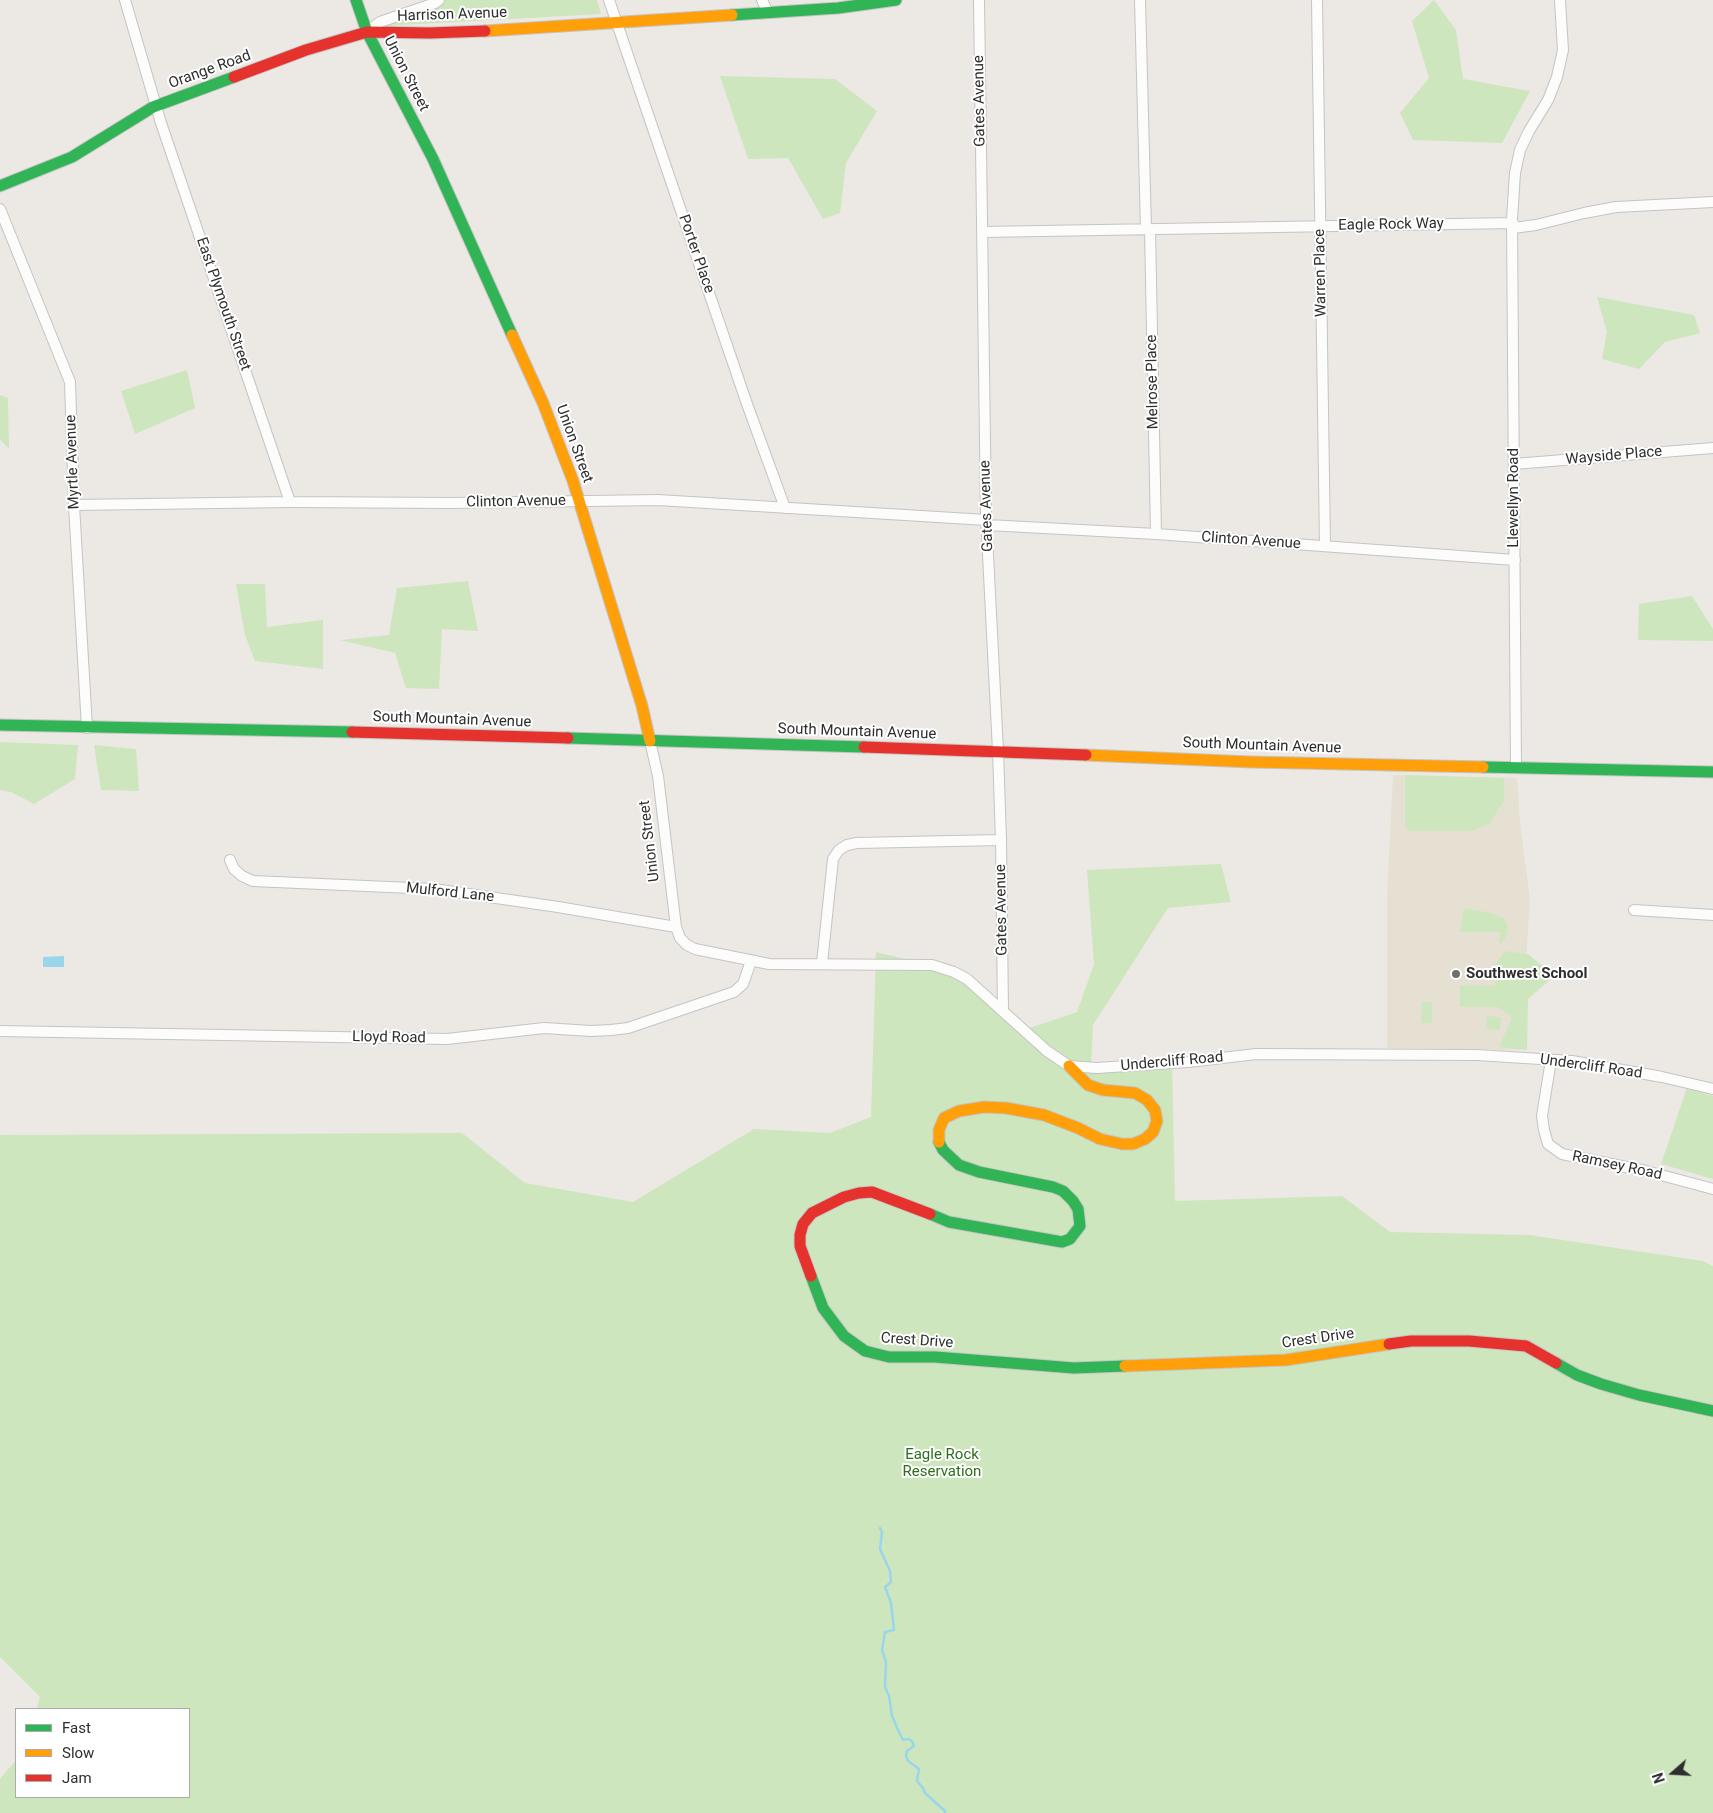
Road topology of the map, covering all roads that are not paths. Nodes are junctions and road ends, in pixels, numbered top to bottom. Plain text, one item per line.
1 (125, 0) edge
2 (356, 0) edge
3 (439, 0) edge
4 (609, 0) edge
5 (762, 0) edge
6 (896, 0) edge
7 (979, 0) edge
8 (1140, 0) edge
9 (1317, 0) edge
10 (1560, 0) edge
11 (768, 12) junction
12 (617, 22) junction
13 (367, 32) junction
14 (156, 106) junction
15 (0, 186) edge
16 (1713, 202) edge
17 (0, 209) edge
18 (1320, 226) junction
19 (1513, 226) junction
20 (1148, 229) junction
21 (982, 232) junction
22 (1713, 448) edge
23 (1514, 464) junction
24 (579, 501) junction
25 (290, 502) junction
26 (74, 505) junction
27 (785, 508) junction
28 (987, 523) junction
29 (1156, 534) junction
30 (1325, 546) junction
31 (1515, 560) junction
32 (0, 725) edge
33 (87, 728) junction
34 (650, 741) junction
35 (998, 751) junction
36 (1516, 768) junction
37 (1713, 772) edge
38 (1001, 840) junction
39 (230, 860) dead end
40 (1634, 910) dead end
41 (1713, 915) edge
42 (676, 927) junction
43 (751, 961) junction
44 (822, 963) junction
45 (1003, 1011) junction
46 (0, 1030) edge
47 (1551, 1060) junction
48 (1069, 1066) junction
49 (1713, 1089) edge
50 (1713, 1189) edge
51 (1713, 1411) edge

1 - 14 street, East Plymouth Street
2 - 13 street, Union Street
3 - 13 street, Orange Road
4 - 12 street, Porter Place
5 - 11 street
6 - 11 street, Harrison Avenue
7 - 21 street, Gates Avenue
8 - 20 street, Melrose Place
9 - 18 street, Warren Place
10 - 19 street, Llewellyn Road
11 - 12 street, Harrison Avenue
12 - 13 street, Harrison Avenue
12 - 27 street, Porter Place
13 - 14 street, Orange Road
13 - 24 street, Union Street
14 - 15 street, Orange Road
14 - 25 street, East Plymouth Street
16 - 19 street, Eagle Rock Way
17 - 26 street, Myrtle Avenue
18 - 19 street, Eagle Rock Way
18 - 20 street, Eagle Rock Way
18 - 30 street, Warren Place
19 - 23 street, Llewellyn Road
20 - 21 street, Eagle Rock Way
20 - 29 street, Melrose Place
21 - 28 street, Gates Avenue
22 - 23 street, Wayside Place
23 - 31 street, Llewellyn Road
24 - 25 street, Clinton Avenue
24 - 27 street, Clinton Avenue
24 - 34 street, Union Street
25 - 26 street, Clinton Avenue
26 - 33 street, Myrtle Avenue
27 - 28 street, Clinton Avenue
28 - 29 street, Clinton Avenue
28 - 35 street, Gates Avenue
29 - 30 street, Clinton Avenue
30 - 31 street, Clinton Avenue
31 - 36 street, Llewellyn Road
32 - 33 street, South Mountain Avenue
33 - 34 street, South Mountain Avenue
34 - 35 street, South Mountain Avenue
34 - 42 street, Union Street
35 - 36 street, South Mountain Avenue
35 - 38 street, Gates Avenue
36 - 37 street, South Mountain Avenue
38 - 44 street
38 - 45 street, Gates Avenue
39 - 42 street, Mulford Lane
40 - 41 street
42 - 43 street
43 - 44 street
43 - 46 street, Lloyd Road
44 - 45 street
45 - 48 street
47 - 48 street, Undercliff Road
47 - 49 street, Undercliff Road
47 - 50 street, Ramsey Road
48 - 51 street, Crest Drive

